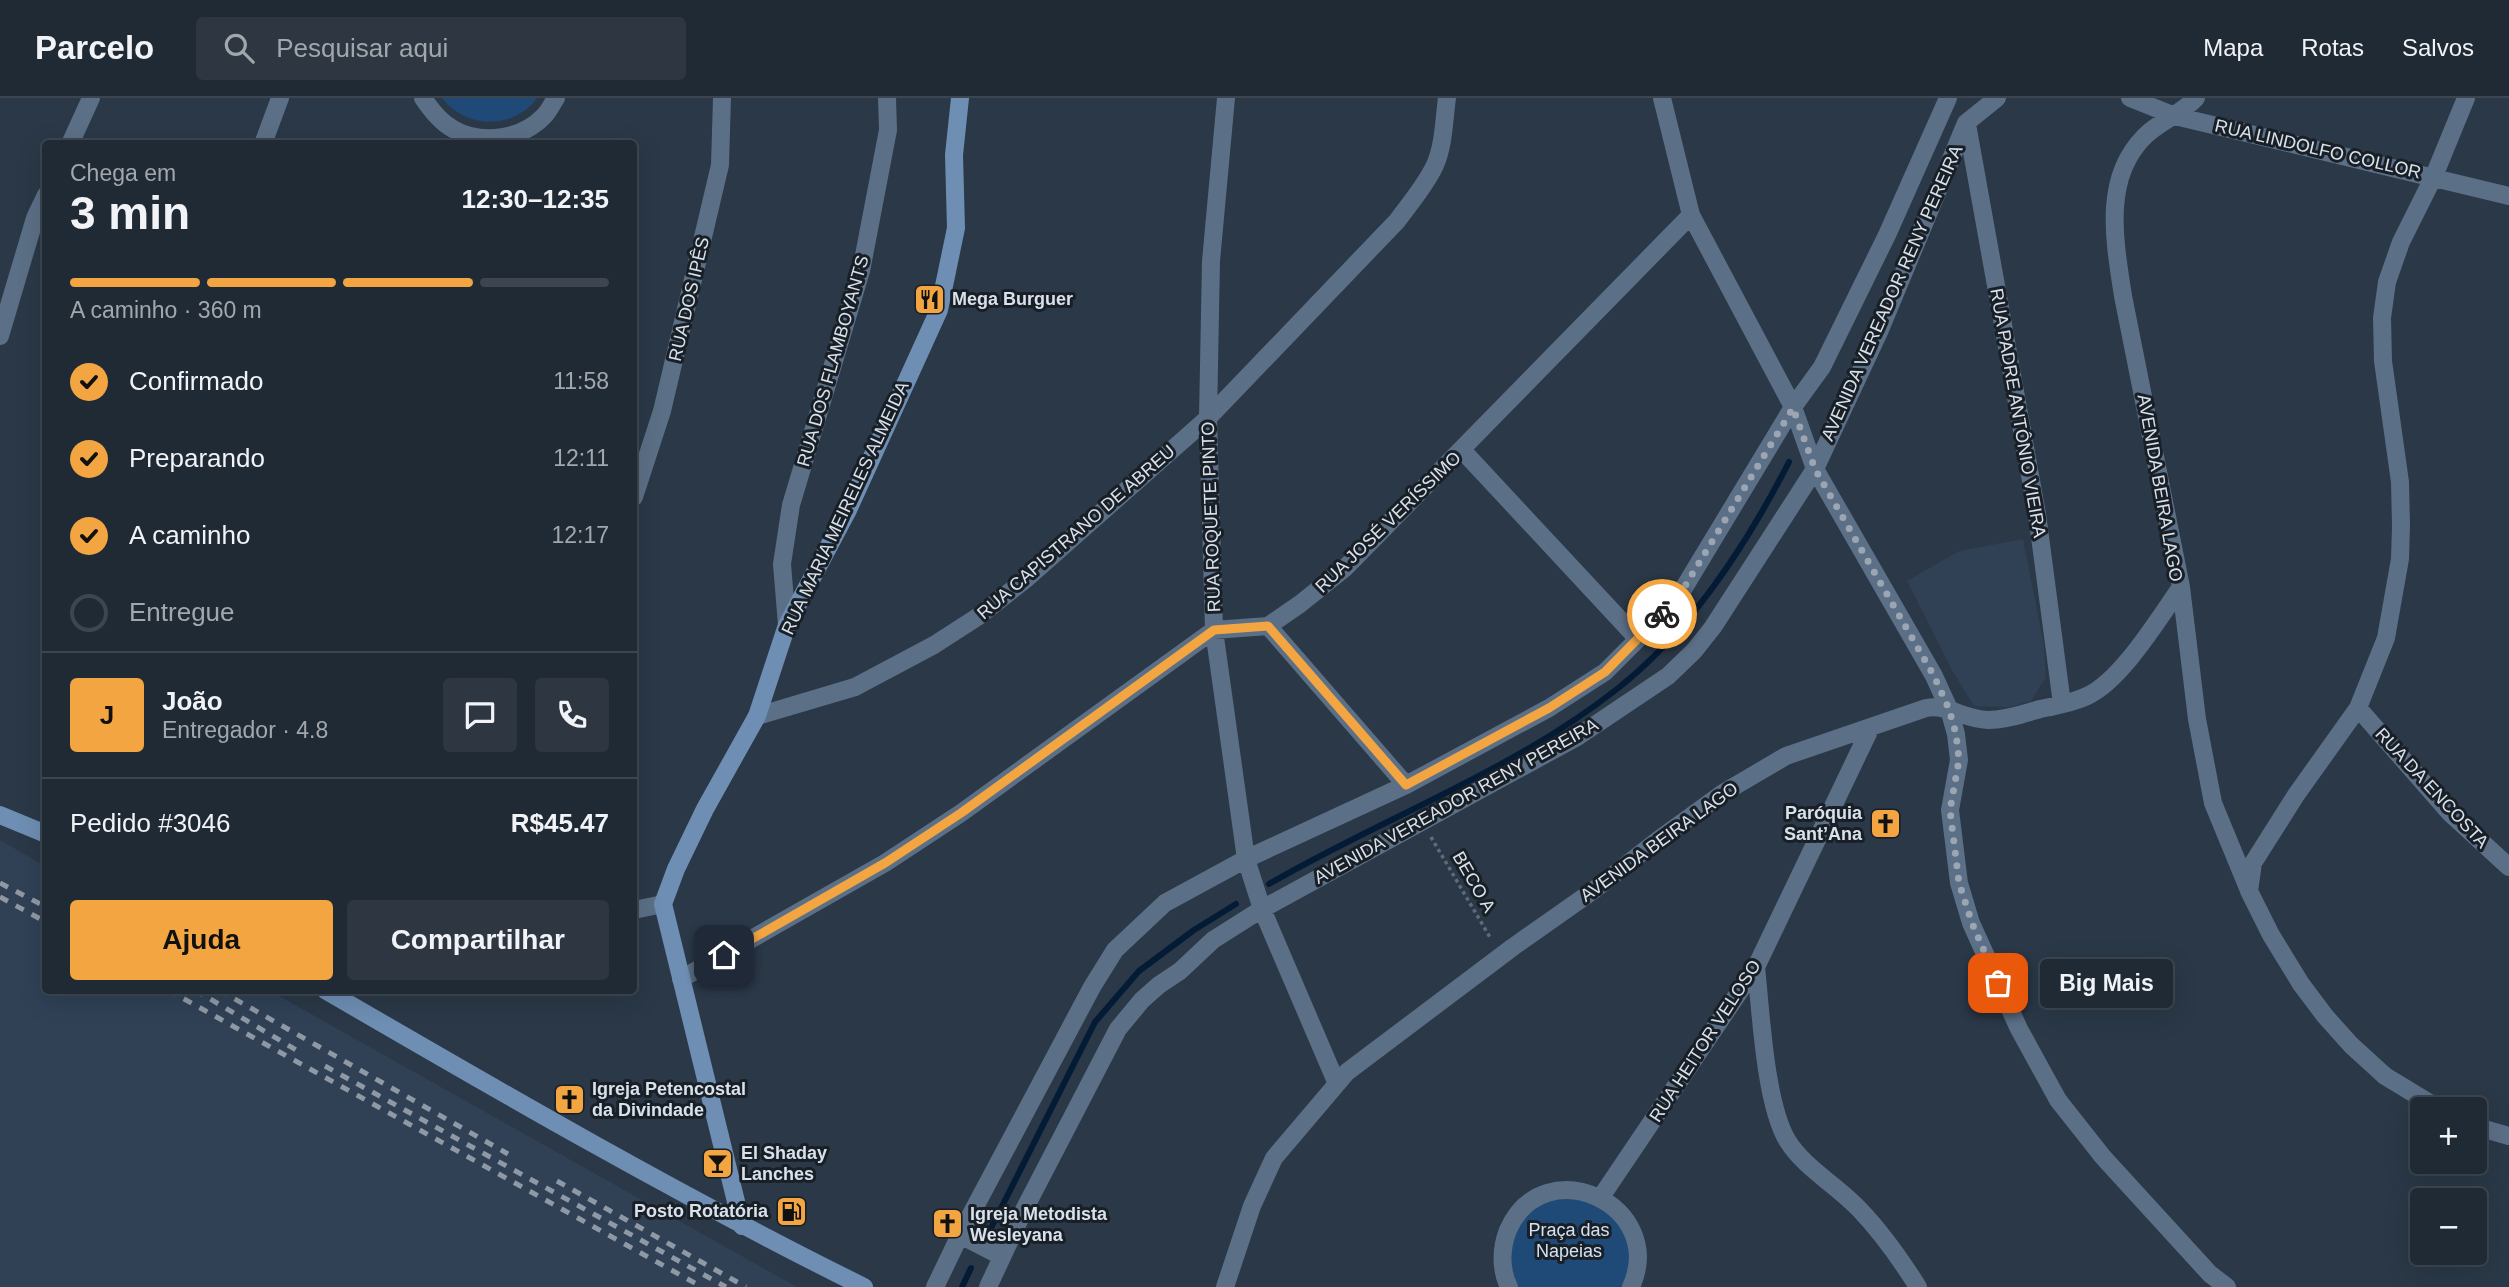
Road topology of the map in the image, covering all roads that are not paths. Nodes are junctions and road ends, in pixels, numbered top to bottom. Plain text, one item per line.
1 (91, 98) edge
2 (281, 98) edge
3 (423, 98) edge
4 (556, 98) edge
5 (722, 98) edge
6 (887, 98) edge
7 (960, 98) edge
8 (1226, 98) edge
9 (1447, 98) edge
10 (1662, 98) edge
11 (1948, 98) edge
12 (1997, 98) edge
13 (2130, 98) edge
14 (2196, 98) edge
15 (2466, 98) edge
16 (2175, 116) junction
17 (1966, 123) junction
18 (72, 140) edge
19 (264, 140) edge
20 (492, 140) edge
21 (502, 140) edge
22 (2434, 176) junction
23 (2509, 196) edge
24 (42, 203) edge
25 (1691, 215) junction
26 (0, 336) edge
27 (1793, 408) junction
28 (1208, 418) junction
29 (1462, 450) junction
30 (1815, 469) junction
31 (637, 487) edge
32 (2181, 587) junction
33 (787, 625) junction
34 (1268, 626) junction
35 (1214, 630) junction
36 (1638, 639) junction
37 (2062, 704) junction
38 (2358, 708) junction
39 (1949, 709) junction
40 (757, 716) junction
41 (1871, 727) junction
42 (1406, 785) junction
43 (0, 816) edge
44 (42, 832) edge
45 (1246, 859) junction
46 (2509, 867) edge
47 (2249, 891) junction
48 (663, 904) junction
49 (637, 909) edge
50 (1262, 909) junction
51 (1756, 967) junction
52 (681, 979) junction
53 (332, 994) edge
54 (1337, 1084) junction
55 (2420, 1097) edge
56 (2487, 1130) edge
57 (2509, 1136) edge
58 (1601, 1197) junction
59 (742, 1226) junction
60 (960, 1235) junction
61 (1001, 1256) junction
62 (1503, 1285) edge
63 (864, 1287) edge
64 (935, 1287) edge
65 (988, 1287) edge
66 (1225, 1287) edge
67 (1630, 1287) edge
68 (1918, 1287) edge
69 (2227, 1287) edge

1 - 18 street
2 - 19 street
3 - 20 street
4 - 21 street
5 - 31 street, RUA DOS IPÊS
6 - 33 street, RUA DOS FLAMBOYANTS
7 - 33 street, RUA MARIA MEIRELES ALMEIDA
8 - 28 street, RUA ROQUETE PINTO
9 - 28 street, RUA CAPISTRANO DE ABREU
10 - 25 street
11 - 27 street, AVENIDA VEREADOR RENY PEREIRA
12 - 17 street, AVENIDA VEREADOR RENY PEREIRA
13 - 16 street, RUA LINDOLFO COLLOR
14 - 16 street, AVENIDA BEIRA LAGO
15 - 22 street
16 - 22 street, RUA LINDOLFO COLLOR
16 - 32 street, AVENIDA BEIRA LAGO
17 - 30 street, AVENIDA VEREADOR RENY PEREIRA
17 - 37 street, RUA PADRE ANTÔNIO VIEIRA
22 - 23 street, RUA LINDOLFO COLLOR
22 - 38 street
24 - 26 street
25 - 27 street
25 - 29 street, RUA JOSÉ VERÍSSIMO
27 - 30 street
27 - 36 street, AVENIDA VEREADOR RENY PEREIRA
28 - 35 street, RUA ROQUETE PINTO
28 - 40 street, RUA CAPISTRANO DE ABREU
29 - 34 street, RUA JOSÉ VERÍSSIMO
29 - 36 street
30 - 39 street
30 - 50 street, AVENIDA VEREADOR RENY PEREIRA
32 - 37 street, AVENIDA BEIRA LAGO
32 - 47 street
33 - 40 street, RUA MARIA MEIRELES ALMEIDA
34 - 35 street
34 - 42 street
35 - 45 street, RUA ROQUETE PINTO
35 - 52 street
36 - 42 street, AVENIDA VEREADOR RENY PEREIRA
37 - 39 street, AVENIDA BEIRA LAGO
38 - 46 street, RUA DA ENCOSTA
38 - 47 street
39 - 41 street, AVENIDA BEIRA LAGO
39 - 69 street
40 - 48 street, RUA MARIA MEIRELES ALMEIDA
41 - 51 street, RUA HEITOR VELOSO
41 - 54 street, AVENIDA BEIRA LAGO
42 - 45 street, AVENIDA VEREADOR RENY PEREIRA
43 - 44 street
45 - 50 street, RUA ROQUETE PINTO
45 - 60 street, AVENIDA VEREADOR RENY PEREIRA
47 - 55 street
48 - 49 street
48 - 52 street
50 - 54 street, RUA ROQUETE PINTO
50 - 61 street, AVENIDA VEREADOR RENY PEREIRA
51 - 58 street, RUA HEITOR VELOSO
51 - 68 street
52 - 59 street
53 - 59 street
54 - 66 street, AVENIDA BEIRA LAGO
56 - 57 street
58 - 62 street
58 - 67 street
59 - 63 street
60 - 61 street
60 - 64 street, AVENIDA VEREADOR RENY PEREIRA
61 - 65 street, AVENIDA VEREADOR RENY PEREIRA

